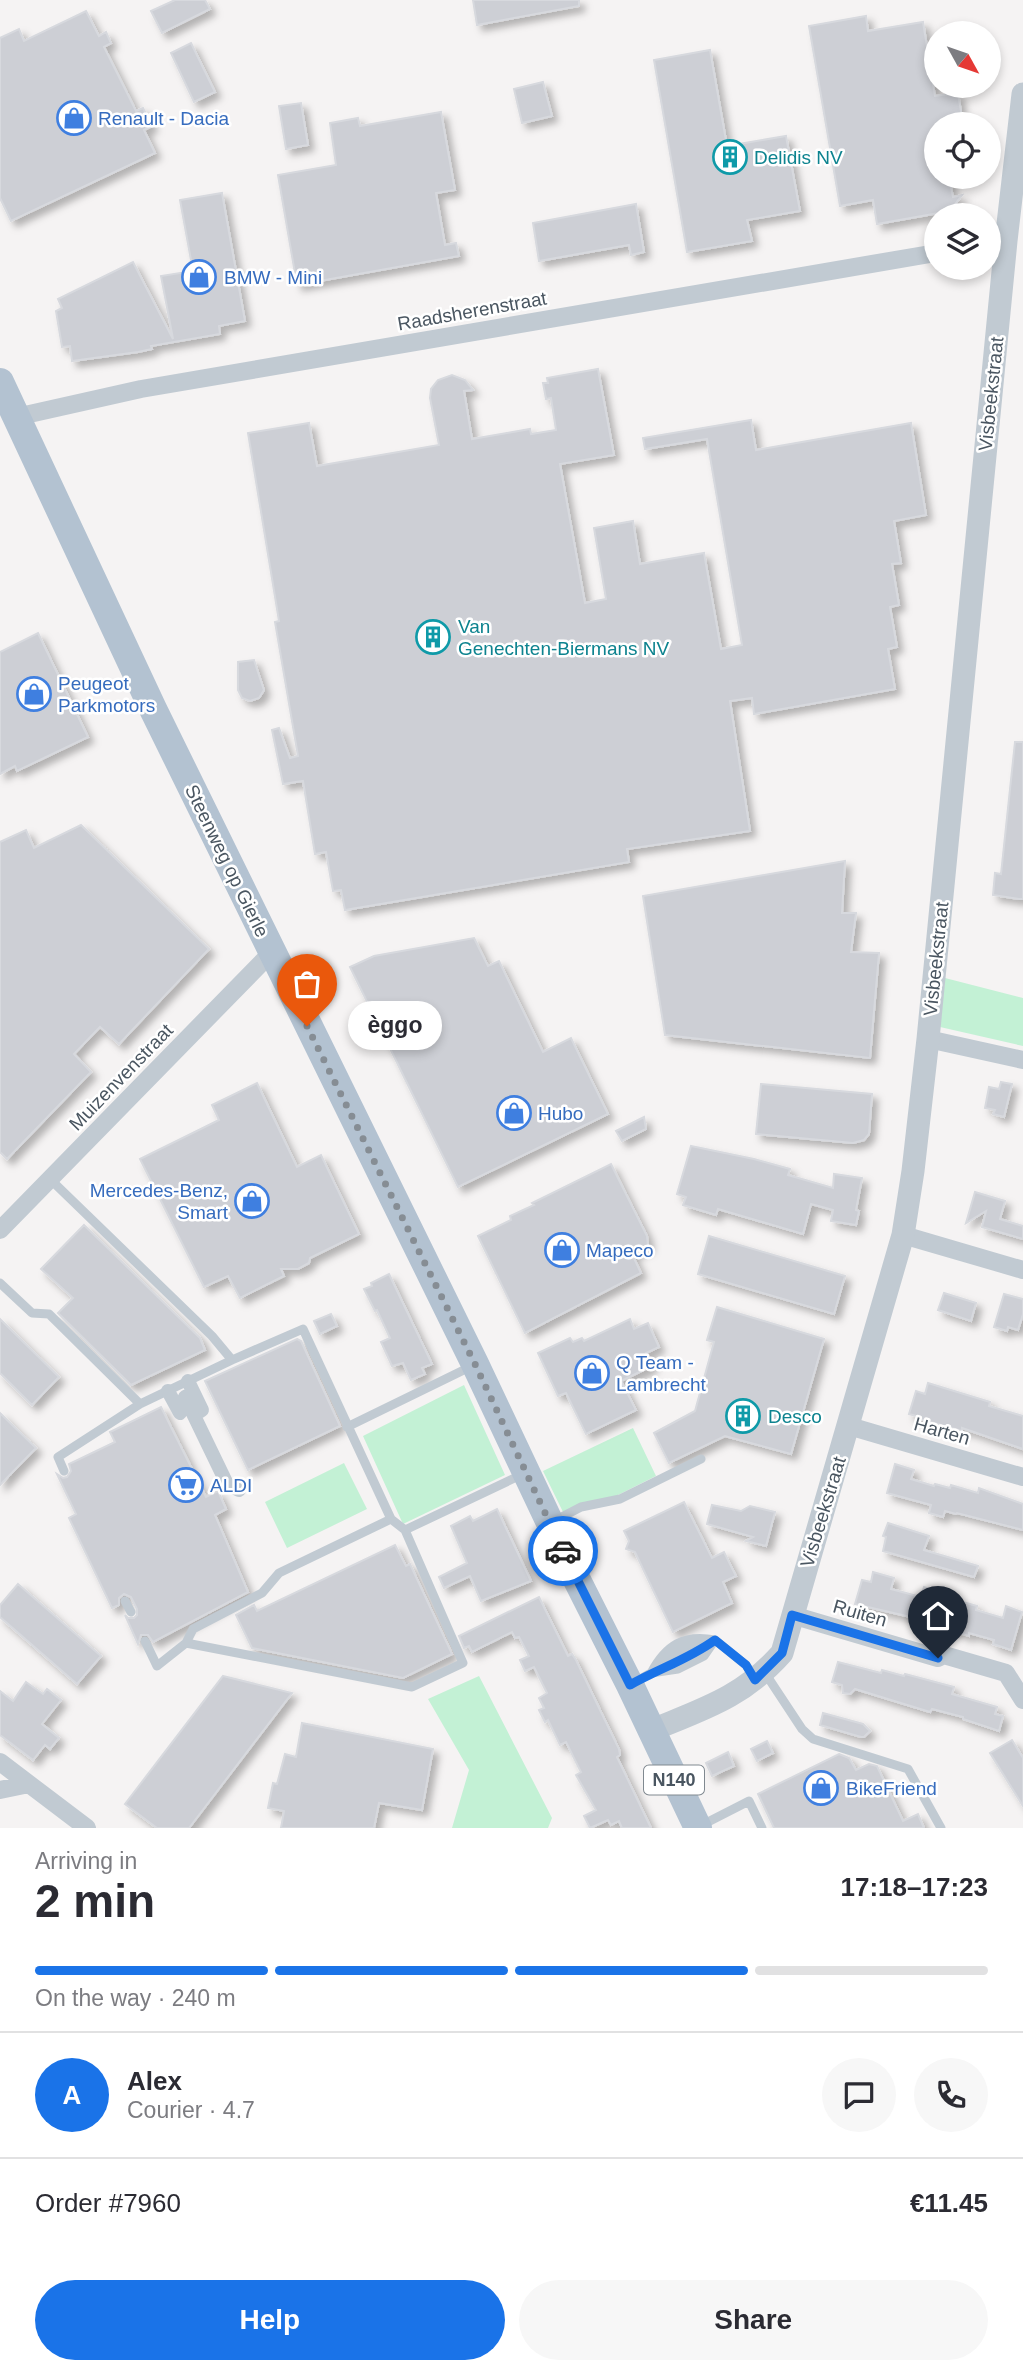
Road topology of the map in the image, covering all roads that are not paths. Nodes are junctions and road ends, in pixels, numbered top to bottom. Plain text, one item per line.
1 (1023, 94) edge
2 (1001, 219) edge
3 (924, 255) edge
4 (994, 280) edge
5 (0, 382) edge
6 (16, 417) junction
7 (271, 953) junction
8 (928, 1040) junction
9 (1023, 1060) edge
10 (51, 1180) junction
11 (0, 1230) edge
12 (903, 1235) junction
13 (1023, 1270) edge
14 (0, 1283) edge
15 (232, 1360) junction
16 (475, 1364) junction
17 (191, 1380) junction
18 (168, 1391) junction
19 (140, 1404) junction
20 (187, 1419) junction
21 (849, 1426) junction
22 (347, 1427) junction
23 (701, 1459) dead end
24 (64, 1471) dead end
25 (526, 1473) junction
26 (1023, 1477) edge
27 (239, 1490) dead end
28 (391, 1519) junction
29 (550, 1523) junction
30 (405, 1530) junction
31 (125, 1601) dead end
32 (131, 1612) dead end
33 (792, 1615) junction
34 (715, 1640) junction
35 (145, 1641) dead end
36 (186, 1643) junction
37 (760, 1676) junction
38 (641, 1679) junction
39 (1023, 1700) edge
40 (650, 1731) junction
41 (0, 1762) edge
42 (29, 1784) junction
43 (0, 1790) edge
44 (87, 1828) edge
45 (697, 1828) edge
46 (762, 1828) edge
47 (941, 1828) edge

1 - 2 street, Visbeekstraat
3 - 6 street, Raadsherenstraat
4 - 8 street, Visbeekstraat
5 - 6 main road, Steenweg op Gierle / N140
6 - 7 main road, Steenweg op Gierle / N140
7 - 10 street, Muizenvenstraat
7 - 16 main road, Steenweg op Gierle / N140
8 - 9 street
8 - 12 street, Visbeekstraat
10 - 11 street, Muizenvenstraat
10 - 15 lane
12 - 13 street
12 - 21 street, Visbeekstraat
14 - 19 lane
15 - 17 lane
15 - 22 lane
16 - 22 lane
16 - 25 main road, Steenweg op Gierle / N140
17 - 18 lane
17 - 20 street
17 - 20 street
18 - 19 lane
18 - 20 street
19 - 24 lane
20 - 27 street
21 - 26 street, Harten
21 - 33 street, Visbeekstraat
22 - 28 lane
23 - 29 lane
25 - 29 main road, Steenweg op Gierle / N140
25 - 30 lane
28 - 30 lane
28 - 36 lane
29 - 38 main road, Steenweg op Gierle / N140
30 - 36 lane
31 - 32 lane
33 - 37 street, Visbeekstraat
33 - 39 street, Ruiten
34 - 37 lane
34 - 38 lane
34 - 38 lane
35 - 36 lane
37 - 40 street, Visbeekstraat
37 - 47 lane
38 - 40 main road, Steenweg op Gierle / N140
40 - 45 main road, Steenweg op Gierle / N140
41 - 42 street
42 - 43 street
42 - 44 street
45 - 46 lane

